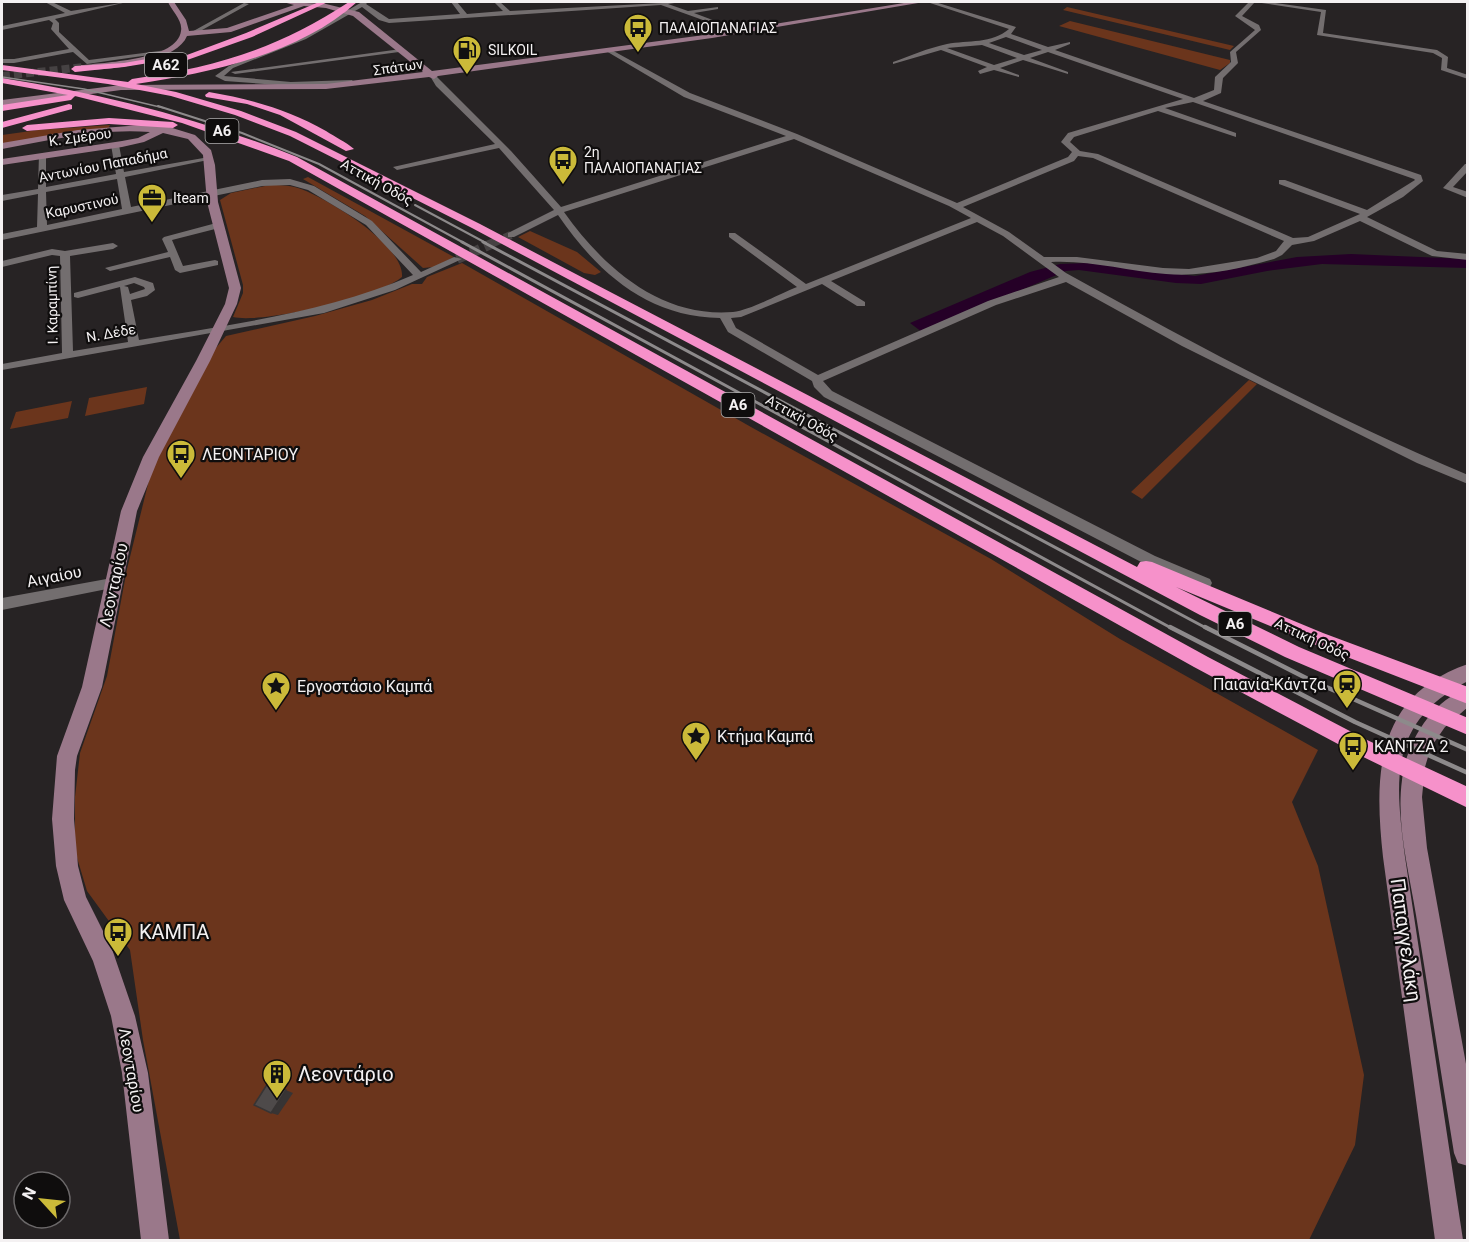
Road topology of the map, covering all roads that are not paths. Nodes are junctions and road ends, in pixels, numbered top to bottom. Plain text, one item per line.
1 (48, 2) edge
2 (121, 2) edge
3 (171, 2) edge
4 (289, 2) edge
5 (309, 2) edge
6 (317, 2) edge
7 (324, 2) edge
8 (345, 2) edge
9 (360, 2) edge
10 (454, 2) edge
11 (497, 2) edge
12 (678, 2) edge
13 (920, 2) edge
14 (930, 2) edge
15 (1252, 2) edge
16 (1258, 2) edge
17 (650, 3) edge
18 (246, 4) dead end
19 (716, 8) dead end
20 (687, 12) junction
21 (70, 13) junction
22 (508, 13) junction
23 (465, 16) junction
24 (50, 18) junction
25 (10, 19) dead end
26 (19, 24) junction
27 (2, 28) edge
28 (731, 33) junction
29 (188, 34) junction
30 (1006, 35) junction
31 (1068, 43) dead end
32 (983, 44) junction
33 (940, 48) junction
34 (1049, 49) junction
35 (73, 50) junction
36 (399, 50) junction
37 (604, 51) junction
38 (167, 52) junction
39 (1024, 58) junction
40 (1107, 58) dead end
41 (2, 61) edge
42 (895, 63) dead end
43 (1091, 64) junction
44 (84, 66) tunnel mouth
45 (2, 67) edge
46 (994, 68) junction
47 (980, 72) dead end
48 (220, 73) junction
49 (1017, 76) dead end
50 (431, 77) junction
51 (1467, 77) edge
52 (2, 81) edge
53 (2, 90) edge
54 (1192, 100) junction
55 (2, 103) edge
56 (1157, 108) junction
57 (2, 110) edge
58 (2, 125) edge
59 (161, 130) junction
60 (2, 131) edge
61 (1233, 135) dead end
62 (794, 136) junction
63 (115, 145) junction
64 (2, 146) edge
65 (499, 146) junction
66 (1077, 153) junction
67 (42, 156) junction
68 (209, 159) junction
69 (2, 162) edge
70 (1467, 166) edge
71 (397, 167) dead end
72 (119, 174) junction
73 (1282, 182) dead end
74 (341, 185) junction
75 (40, 190) junction
76 (211, 193) junction
77 (1467, 195) edge
78 (2, 198) edge
79 (957, 206) junction
80 (127, 210) junction
81 (559, 213) junction
82 (1363, 215) junction
83 (979, 218) junction
84 (220, 225) junction
85 (476, 226) junction
86 (42, 228) junction
87 (511, 235) tunnel mouth
88 (732, 235) dead end
89 (2, 237) edge
90 (1293, 242) junction
91 (113, 246) dead end
92 (65, 254) junction
93 (171, 254) junction
94 (1467, 257) edge
95 (457, 259) tunnel mouth
96 (1046, 262) junction
97 (215, 263) dead end
98 (2, 264) edge
99 (110, 268) dead end
100 (420, 276) junction
101 (1065, 276) junction
102 (824, 281) junction
103 (123, 283) junction
104 (806, 289) junction
105 (78, 295) dead end
106 (126, 298) junction
107 (861, 304) dead end
108 (725, 316) junction
109 (222, 328) junction
110 (134, 343) junction
111 (68, 356) junction
112 (2, 367) edge
113 (817, 379) junction
114 (1467, 480) edge
115 (1008, 508) junction
116 (112, 583) junction
117 (1205, 583) dead end
118 (2, 604) edge
119 (1467, 672) edge
120 (1467, 696) edge
121 (1467, 727) edge
122 (1360, 746) junction
123 (1467, 798) edge
124 (1467, 805) edge
125 (1467, 1153) edge
126 (155, 1240) edge
127 (1449, 1240) edge

1 - 21 street
2 - 21 street
3 - 29 street
4 - 36 street
5 - 29 street
6 - 45 highway
7 - 57 highway, Α62
8 - 58 highway, Α62
9 - 23 street
9 - 48 street
9 - 53 highway
10 - 23 street
11 - 22 street
12 - 17 street
13 - 28 street, Σπάτων
14 - 30 street
15 - 54 street
16 - 51 street
17 - 20 street
17 - 22 street
18 - 29 street
19 - 20 street
20 - 28 street
21 - 24 street
22 - 23 street
24 - 26 street
24 - 35 street
25 - 26 street
26 - 27 street
28 - 37 street, Σπάτων
29 - 38 street
30 - 32 street
30 - 34 street
31 - 34 street
32 - 33 street
32 - 39 street
33 - 42 street
33 - 46 street
34 - 39 street
34 - 43 street
35 - 38 street
35 - 41 street
36 - 48 street
36 - 50 street
37 - 50 street, Σπάτων
37 - 62 street
38 - 44 street
39 - 43 street
39 - 46 street
40 - 43 street
43 - 54 street
45 - 85 highway, Αττική Οδός / Α6
46 - 47 street
46 - 49 street
48 - 50 street
50 - 55 street, Σπάτων
50 - 65 street
52 - 74 highway, Αττική Οδός / Α6
54 - 56 street
54 - 82 street
56 - 61 street
56 - 66 street
57 - 85 highway
59 - 63 street, Κ. Σμέρου
59 - 64 street
59 - 68 street
60 - 74 highway
62 - 79 street
62 - 81 street
63 - 67 street, Κ. Σμέρου
63 - 72 street
65 - 71 street
65 - 81 street
66 - 79 street
66 - 90 street
67 - 69 street, Κ. Σμέρου
67 - 75 street
68 - 72 street, Αντωνίου Παπαδήμα
68 - 76 street, Λεονταρίου
70 - 77 street
72 - 75 street, Αντωνίου Παπαδήμα
72 - 80 street
73 - 82 street
74 - 122 highway, Αττική Οδός / Α6
75 - 78 street, Αντωνίου Παπαδήμα
75 - 86 street
76 - 80 street, Καρυστινού
76 - 84 street, Λεονταρίου
76 - 100 street, Καρυστινού
79 - 83 street
80 - 86 street, Καρυστινού
81 - 87 street
81 - 108 street
82 - 90 street
82 - 94 street
83 - 96 street
83 - 102 street
84 - 93 street
84 - 109 street, Λεονταρίου
85 - 115 highway, Αττική Οδός / Α6
86 - 89 street, Καρυστινού
88 - 104 street
90 - 96 street
91 - 92 street
92 - 98 street
92 - 111 street, Ι. Καραμπίνη
93 - 97 street
93 - 99 street
95 - 100 street, Ν. Δέδε
96 - 101 street
100 - 109 street, Ν. Δέδε
101 - 113 street
101 - 114 street
102 - 104 street
102 - 107 street
103 - 105 street
103 - 106 street
103 - 106 street
104 - 108 street
106 - 110 street
108 - 113 street
109 - 110 street, Ν. Δέδε
109 - 116 street, Λεονταρίου
110 - 111 street, Ν. Δέδε
111 - 112 street, Ν. Δέδε
113 - 117 street
115 - 120 highway
115 - 121 highway, Αττική Οδός / Α6
116 - 118 street, Αιγαίου
116 - 126 street, Λεονταρίου
119 - 127 street, Παπαγγελάκη
120 - 125 street, Παπαγγελάκη
122 - 123 highway, Αττική Οδός / Α6
122 - 124 highway

